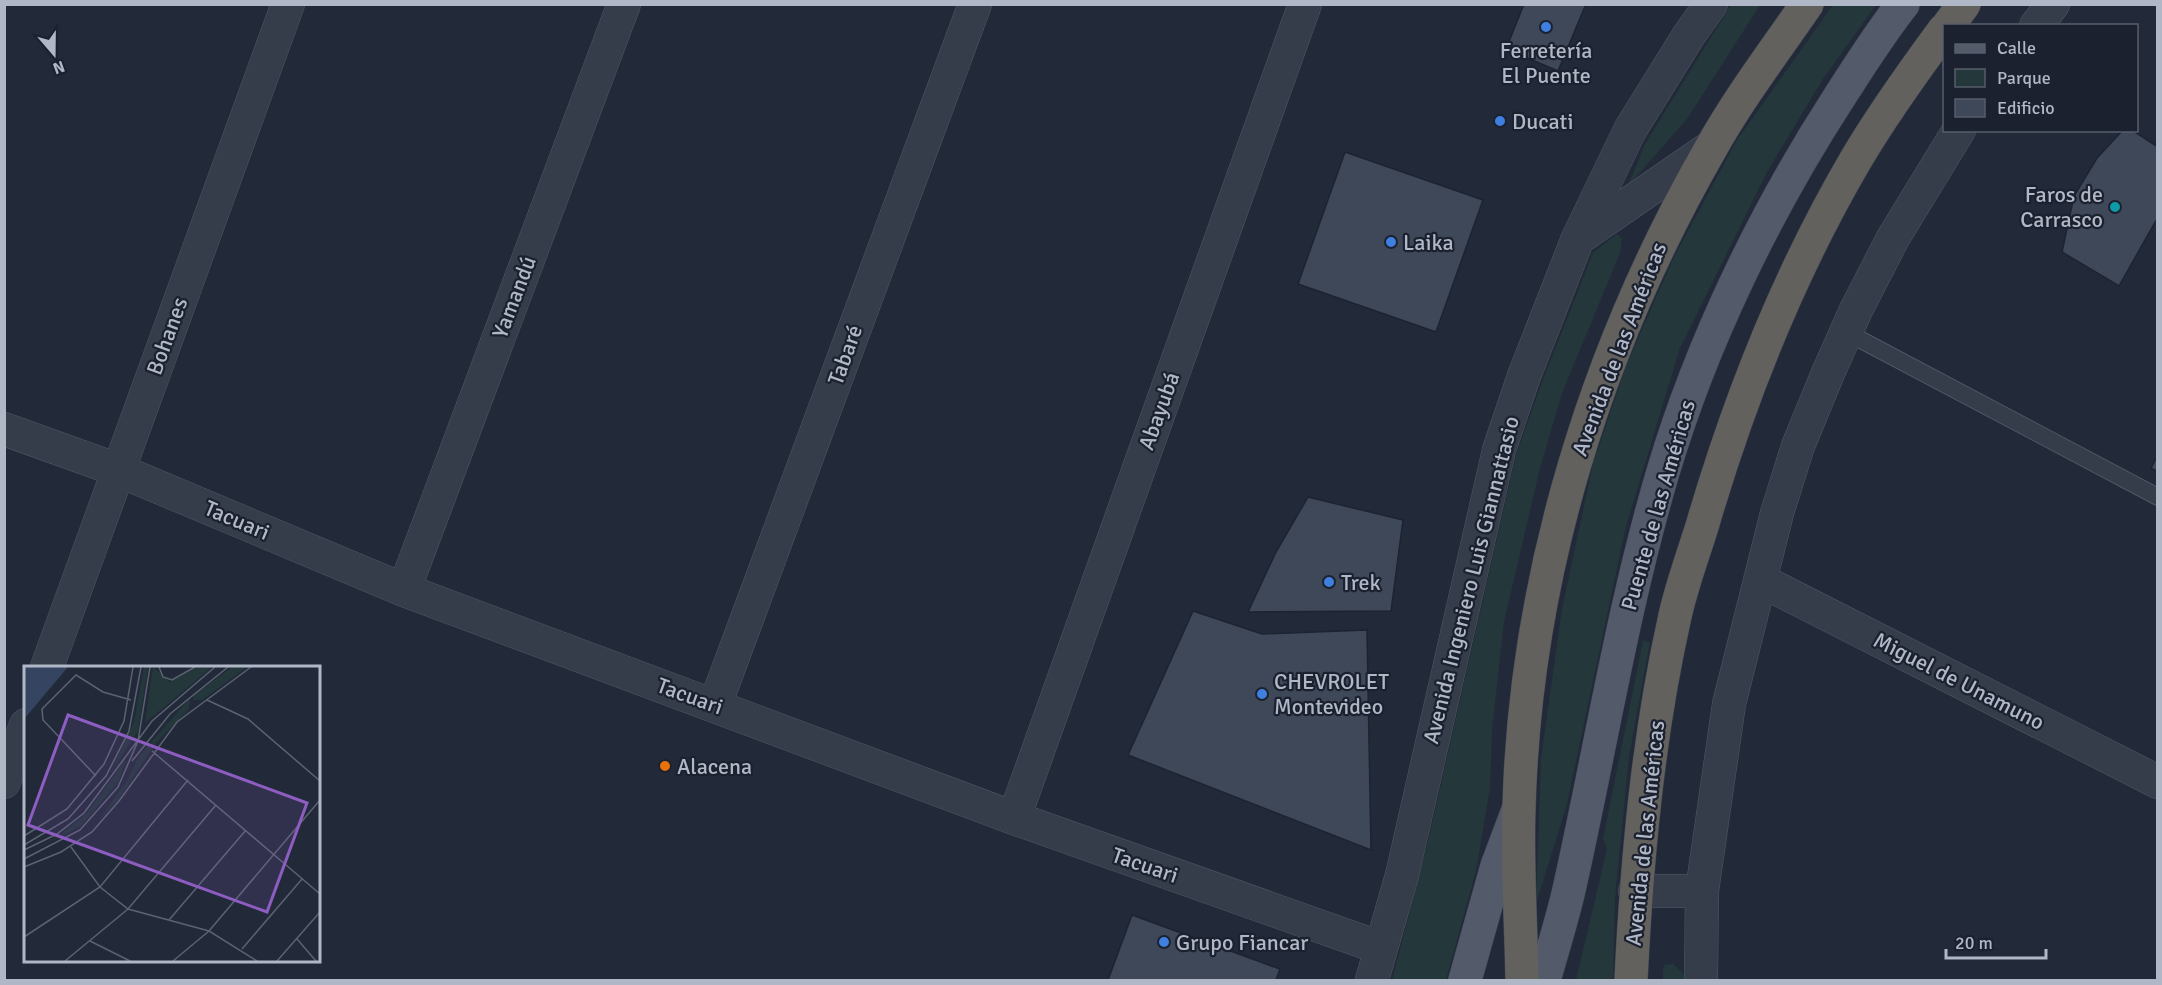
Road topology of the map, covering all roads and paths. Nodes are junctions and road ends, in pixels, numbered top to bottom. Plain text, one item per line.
1 (288, 4) edge
2 (624, 4) edge
3 (975, 4) edge
4 (1305, 4) edge
5 (1711, 4) edge
6 (1807, 4) edge
7 (1964, 4) edge
8 (2053, 4) edge
9 (1902, 6) edge
10 (1949, 24) edge
11 (2038, 24) edge
12 (1943, 31) edge
13 (1958, 132) edge
14 (1711, 147) junction
15 (1578, 238) junction
16 (1846, 332) junction
17 (4, 429) edge
18 (118, 470) junction
19 (2157, 497) edge
20 (1760, 580) junction
21 (404, 590) junction
22 (46, 666) edge
23 (715, 705) junction
24 (24, 729) edge
25 (4, 782) edge
26 (2157, 782) edge
27 (1519, 808) junction
28 (1014, 818) junction
29 (1635, 891) junction
30 (1702, 891) junction
31 (1381, 948) junction
32 (1372, 981) edge
33 (1465, 981) edge
34 (1522, 981) edge
35 (1544, 981) edge
36 (1631, 981) edge
37 (1701, 981) edge

1 - 18 street, Bohanes
2 - 21 street, Yamandú
3 - 23 street, Tabaré
4 - 28 street, Abayubá
5 - 15 street, Avenida Ingeniero Luis Giannattasio
6 - 14 highway, Avenida de las Américas
7 - 10 highway
8 - 11 street
9 - 35 main road, Puente de las Américas
12 - 29 highway, Avenida de las Américas
13 - 16 street
14 - 15 street
14 - 27 highway, Avenida de las Américas
15 - 31 street, Avenida Ingeniero Luis Giannattasio
16 - 19 lane
16 - 20 street
17 - 18 street, Tacuari
18 - 21 street, Tacuari
18 - 22 street, Bohanes
20 - 26 street, Miguel de Unamuno
20 - 30 street
21 - 23 street, Tacuari
23 - 28 street, Tacuari
24 - 25 street
27 - 33 main road
27 - 34 highway, Avenida de las Américas
28 - 31 street, Tacuari
29 - 30 street
29 - 36 highway, Avenida de las Américas
30 - 37 street
31 - 32 street, Avenida Ingeniero Luis Giannattasio

